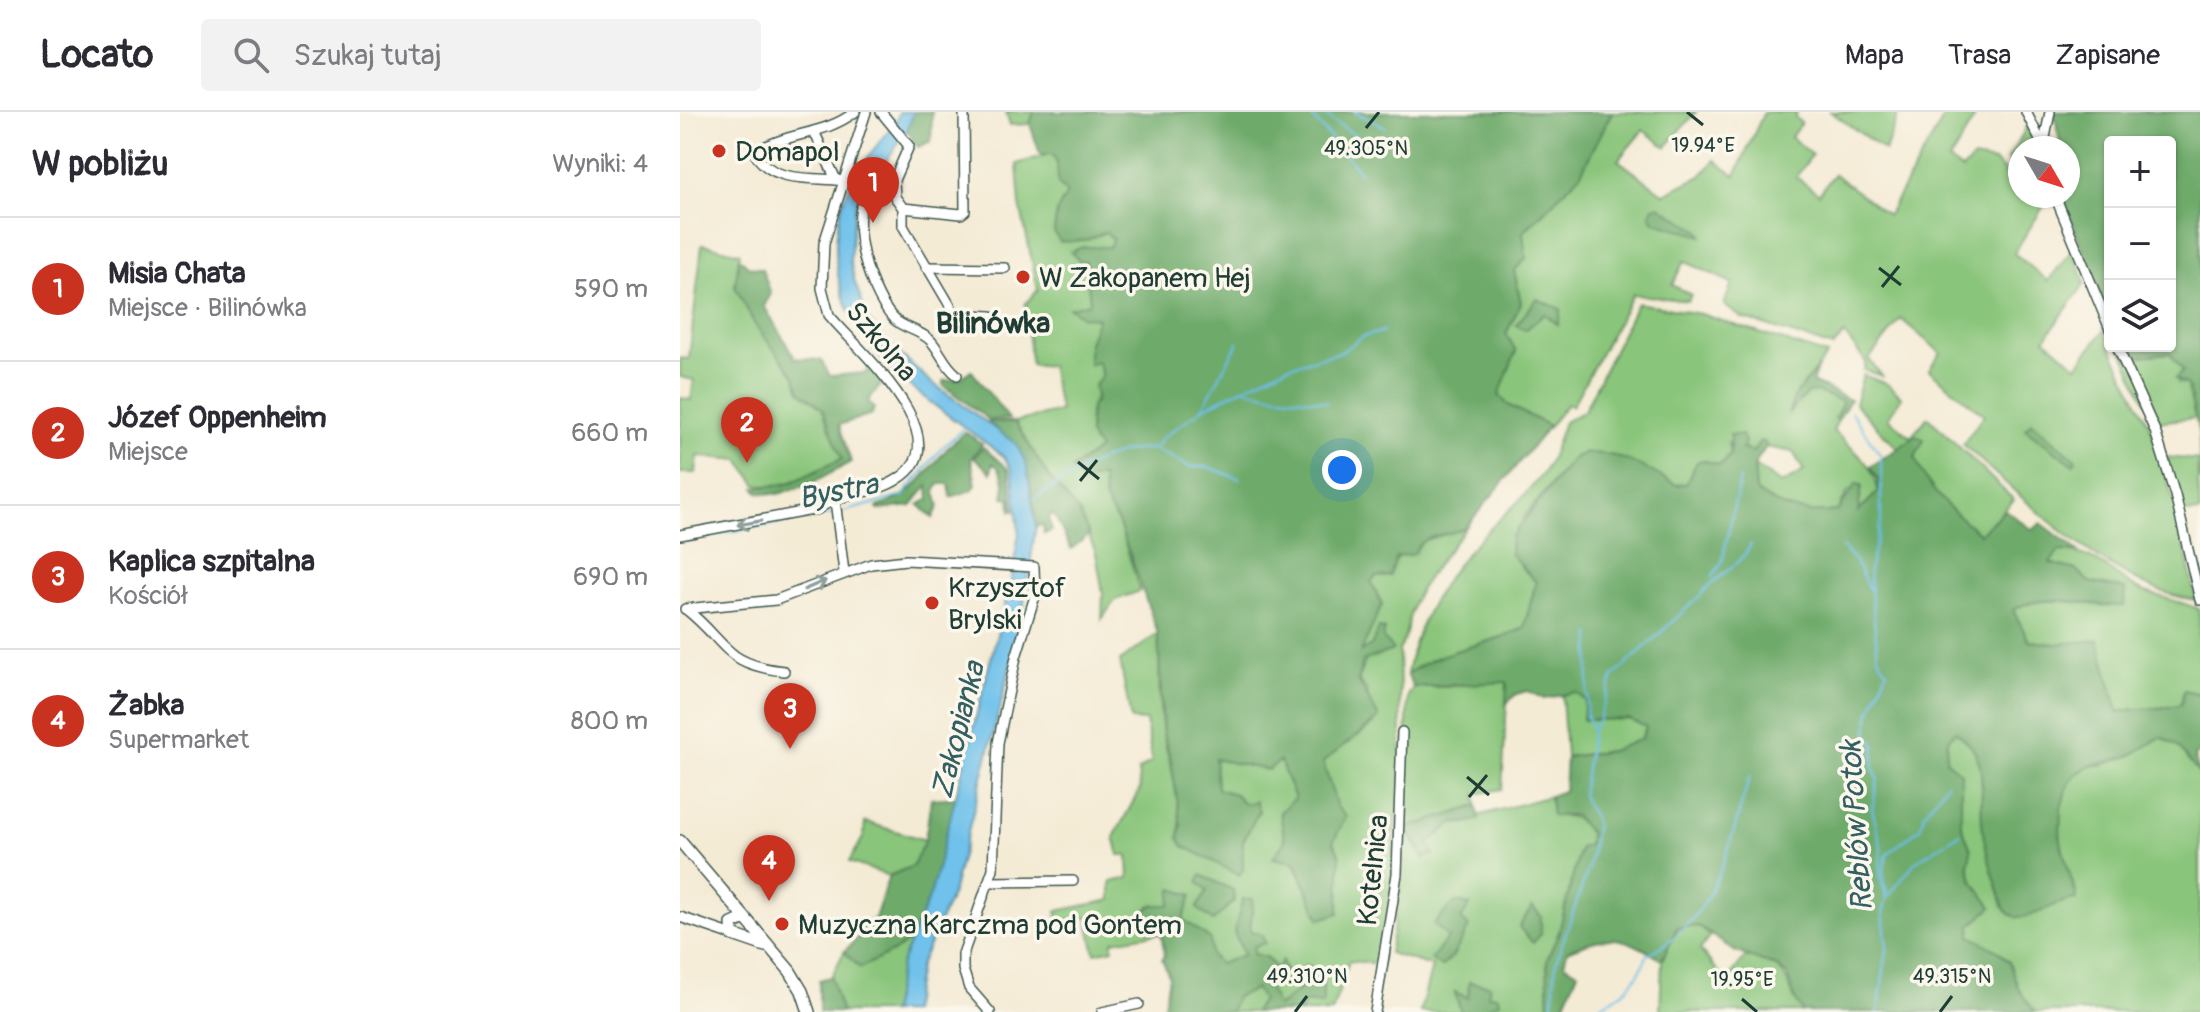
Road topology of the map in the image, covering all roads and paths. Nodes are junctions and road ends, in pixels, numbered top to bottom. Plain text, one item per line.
1 (855, 112) edge
2 (866, 112) edge
3 (881, 112) edge
4 (964, 112) edge
5 (2026, 112) edge
6 (2050, 112) edge
7 (814, 131) junction
8 (2039, 136) edge
9 (2046, 136) edge
10 (894, 180) junction
11 (841, 181) junction
12 (903, 208) junction
13 (2060, 208) edge
14 (926, 267) junction
15 (1005, 268) dead end
16 (2104, 314) edge
17 (991, 316) dead end
18 (2120, 352) edge
19 (957, 375) dead end
20 (836, 504) junction
21 (680, 535) edge
22 (844, 572) junction
23 (2200, 600) edge
24 (682, 608) edge
25 (784, 671) dead end
26 (1402, 732) dead end
27 (680, 841) edge
28 (1073, 881) dead end
29 (989, 882) junction
30 (680, 917) edge
31 (740, 928) junction
32 (1139, 1004) dead end
33 (809, 1012) edge
34 (990, 1012) edge
35 (1102, 1012) edge
36 (1375, 1012) edge

1 - 7 street
2 - 11 street, Szkolna
3 - 10 street
4 - 12 street
5 - 8 street
6 - 9 street
7 - 11 street
7 - 11 street
10 - 12 street
10 - 19 street
11 - 20 street, Szkolna
12 - 14 street
13 - 16 street
14 - 15 street
14 - 17 street
18 - 23 street
20 -> 21 street
20 - 22 street
24 -> 22 street
22 - 29 street
24 - 25 street
26 - 36 street, Kotelnica
27 - 31 main road
28 - 29 street
29 - 34 street
30 - 31 street
31 - 33 main road
32 - 35 street

